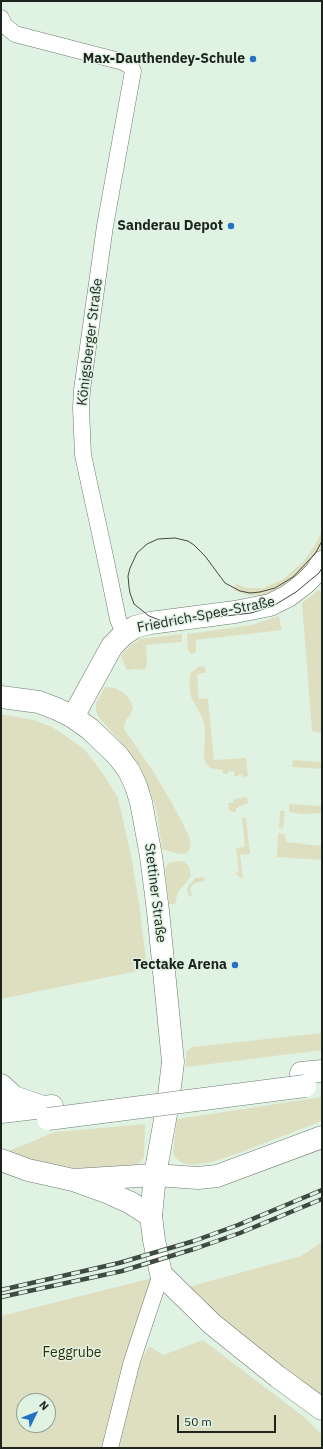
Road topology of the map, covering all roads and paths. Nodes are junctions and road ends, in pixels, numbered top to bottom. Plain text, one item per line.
1 (1, 18) edge
2 (322, 562) edge
3 (124, 634) junction
4 (1, 697) edge
5 (72, 717) junction
6 (313, 1078) edge
7 (4, 1097) edge
8 (1, 1126) edge
9 (322, 1137) edge
10 (1, 1160) edge
11 (156, 1175) junction
12 (73, 1180) junction
13 (151, 1216) junction
14 (166, 1279) junction
15 (322, 1409) edge
16 (110, 1448) edge

1 - 3 street, Königsberger Straße
2 - 3 main road, Friedrich-Spee-Straße
3 - 5 main road
4 - 5 main road, Stettiner Straße
5 - 11 main road, Stettiner Straße
6 - 7 main road
6 - 8 main road, bridge
9 - 11 main road
10 - 12 main road
11 - 12 main road
11 - 13 main road, Stettiner Straße
12 - 13 main road
13 - 14 main road, Stettiner Straße
14 - 15 main road
14 - 16 street

